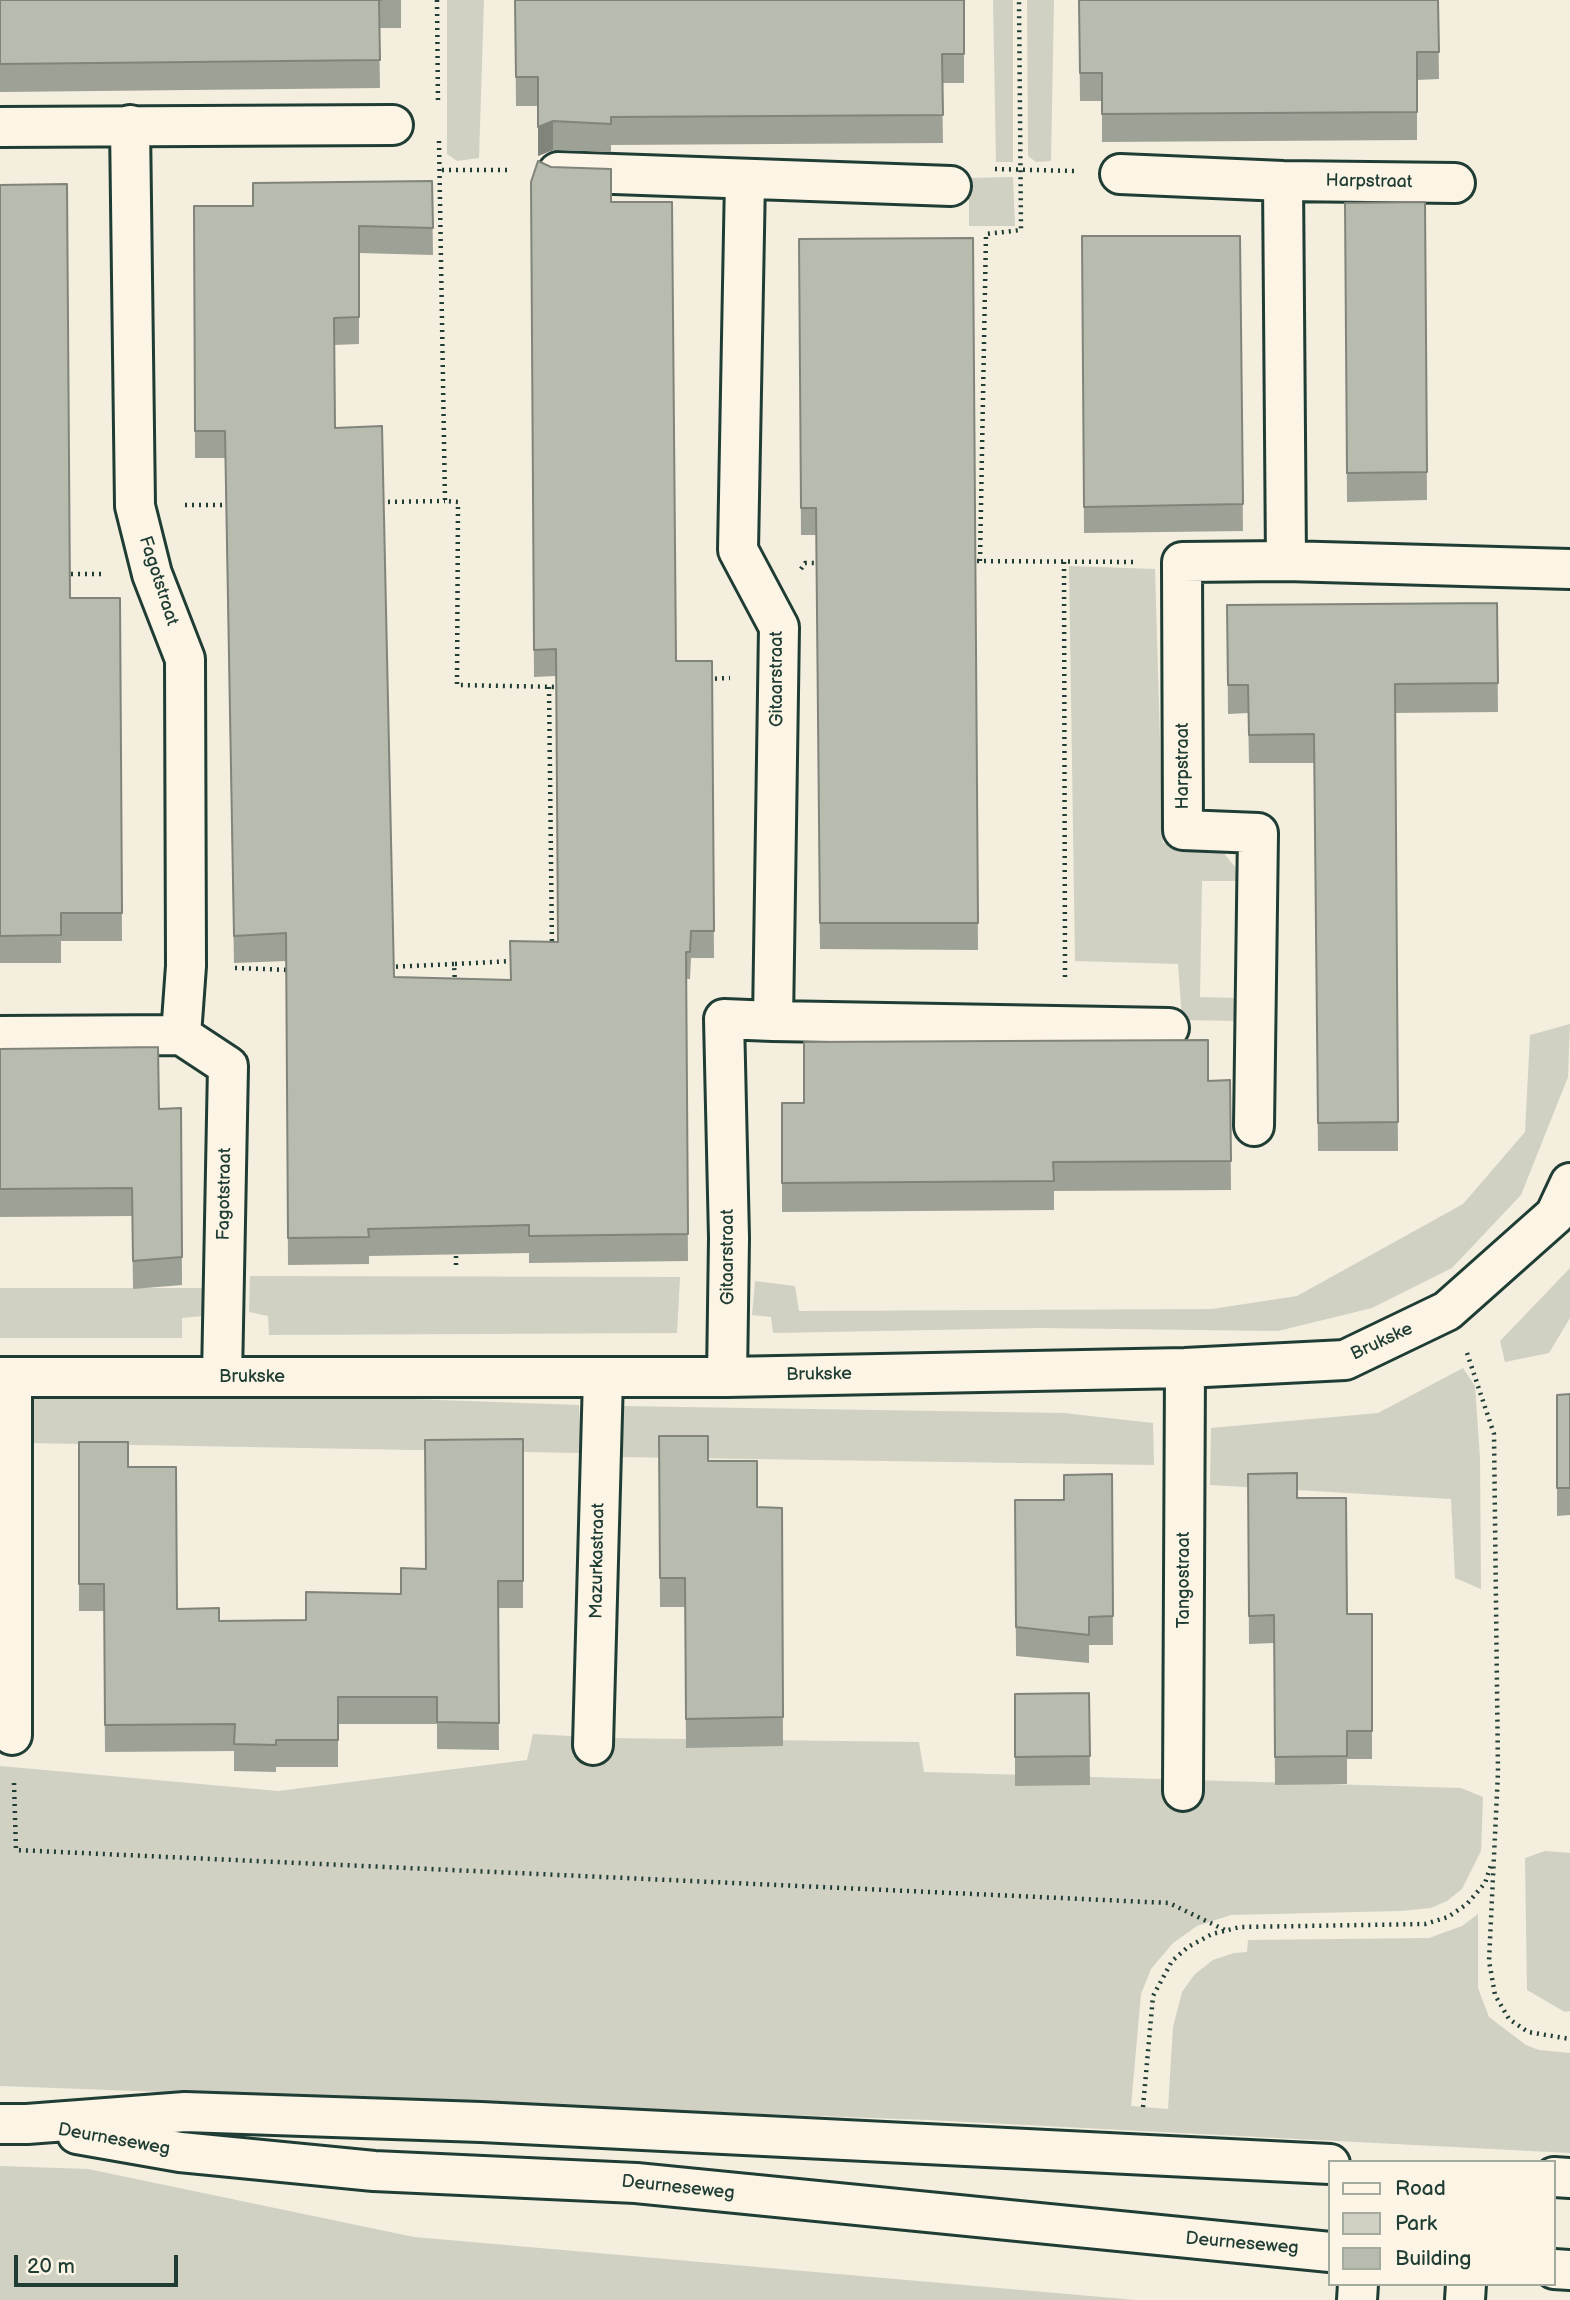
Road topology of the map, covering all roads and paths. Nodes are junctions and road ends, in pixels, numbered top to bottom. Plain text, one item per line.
1 (437, 0) edge
2 (1019, 0) edge
3 (438, 108) dead end
4 (130, 125) junction
5 (393, 125) dead end
6 (0, 127) edge
7 (438, 135) dead end
8 (1022, 169) junction
9 (442, 170) junction
10 (552, 172) joint
11 (1120, 174) joint
12 (745, 179) junction
13 (1283, 181) junction
14 (1455, 183) dead end
15 (951, 186) joint
16 (445, 502) junction
17 (377, 503) edge
18 (243, 505) edge
19 (135, 506) junction
20 (967, 561) edge
21 (980, 561) junction
22 (1286, 561) junction
23 (1064, 562) junction
24 (1182, 562) junction
25 (832, 563) edge
26 (1570, 569) edge
27 (152, 574) junction
28 (55, 575) edge
29 (771, 612) junction
30 (777, 676) junction
31 (696, 680) edge
32 (549, 687) junction
33 (562, 687) edge
34 (552, 960) edge
35 (524, 961) edge
36 (454, 964) junction
37 (186, 966) junction
38 (376, 967) edge
39 (298, 970) edge
40 (455, 992) edge
41 (774, 1021) junction
42 (1065, 1024) junction
43 (1169, 1028) dead end
44 (0, 1035) edge
45 (181, 1035) junction
46 (1254, 1126) dead end
47 (1570, 1183) edge
48 (456, 1238) edge
49 (456, 1265) dead end
50 (1447, 1311) junction
51 (1185, 1368) junction
52 (6, 1377) edge
53 (222, 1377) junction
54 (603, 1377) junction
55 (727, 1377) junction
56 (12, 1735) joint
57 (593, 1745) dead end
58 (1183, 1791) dead end
59 (1494, 1851) junction
60 (1225, 1930) junction
61 (1570, 2039) edge
62 (1143, 2107) dead end
63 (13, 2124) edge
64 (1328, 2164) edge
65 (1328, 2252) edge

1 - 3 path
2 - 8 path
4 - 5 main road
4 - 6 main road
4 - 19 main road, Fagotstraat
7 - 9 path
8 - 11 path
8 - 15 path
8 - 21 path
9 - 10 path
9 - 16 path
10 - 12 main road
11 - 13 main road, Harpstraat
12 - 15 main road
12 - 29 main road, Gitaarstraat
13 - 14 main road, Harpstraat
13 - 22 main road
16 - 17 path
16 - 32 path
18 - 19 path
19 - 27 main road, Fagotstraat
20 - 21 path
21 - 23 path
22 - 24 main road
22 - 26 main road
23 - 24 path
23 - 42 path
24 - 46 main road, Harpstraat
25 - 29 path
27 - 28 path
27 - 37 main road, Fagotstraat
29 - 30 main road, Gitaarstraat
30 - 31 path
30 - 41 main road, Gitaarstraat
32 - 33 path
32 - 34 path
35 - 36 path
36 - 38 path
36 - 40 path
37 - 39 path
37 - 45 main road, Fagotstraat
41 - 42 main road, Gitaarstraat
41 - 55 main road, Gitaarstraat
42 - 43 main road, Gitaarstraat
44 - 45 main road
45 - 53 main road, Fagotstraat
47 - 50 main road, Brukske
48 - 49 path
50 - 51 main road, Brukske
50 - 59 path
51 - 55 main road, Brukske
51 - 58 main road, Tangostraat
52 - 53 main road, Brukske
52 - 56 main road
53 - 54 main road, Brukske
54 - 55 main road, Brukske
54 - 57 main road, Mazurkastraat
56 - 60 path
59 - 60 path
59 - 61 path
60 - 62 path
63 - 64 main road, Deurneseweg
63 - 65 main road, Deurneseweg

